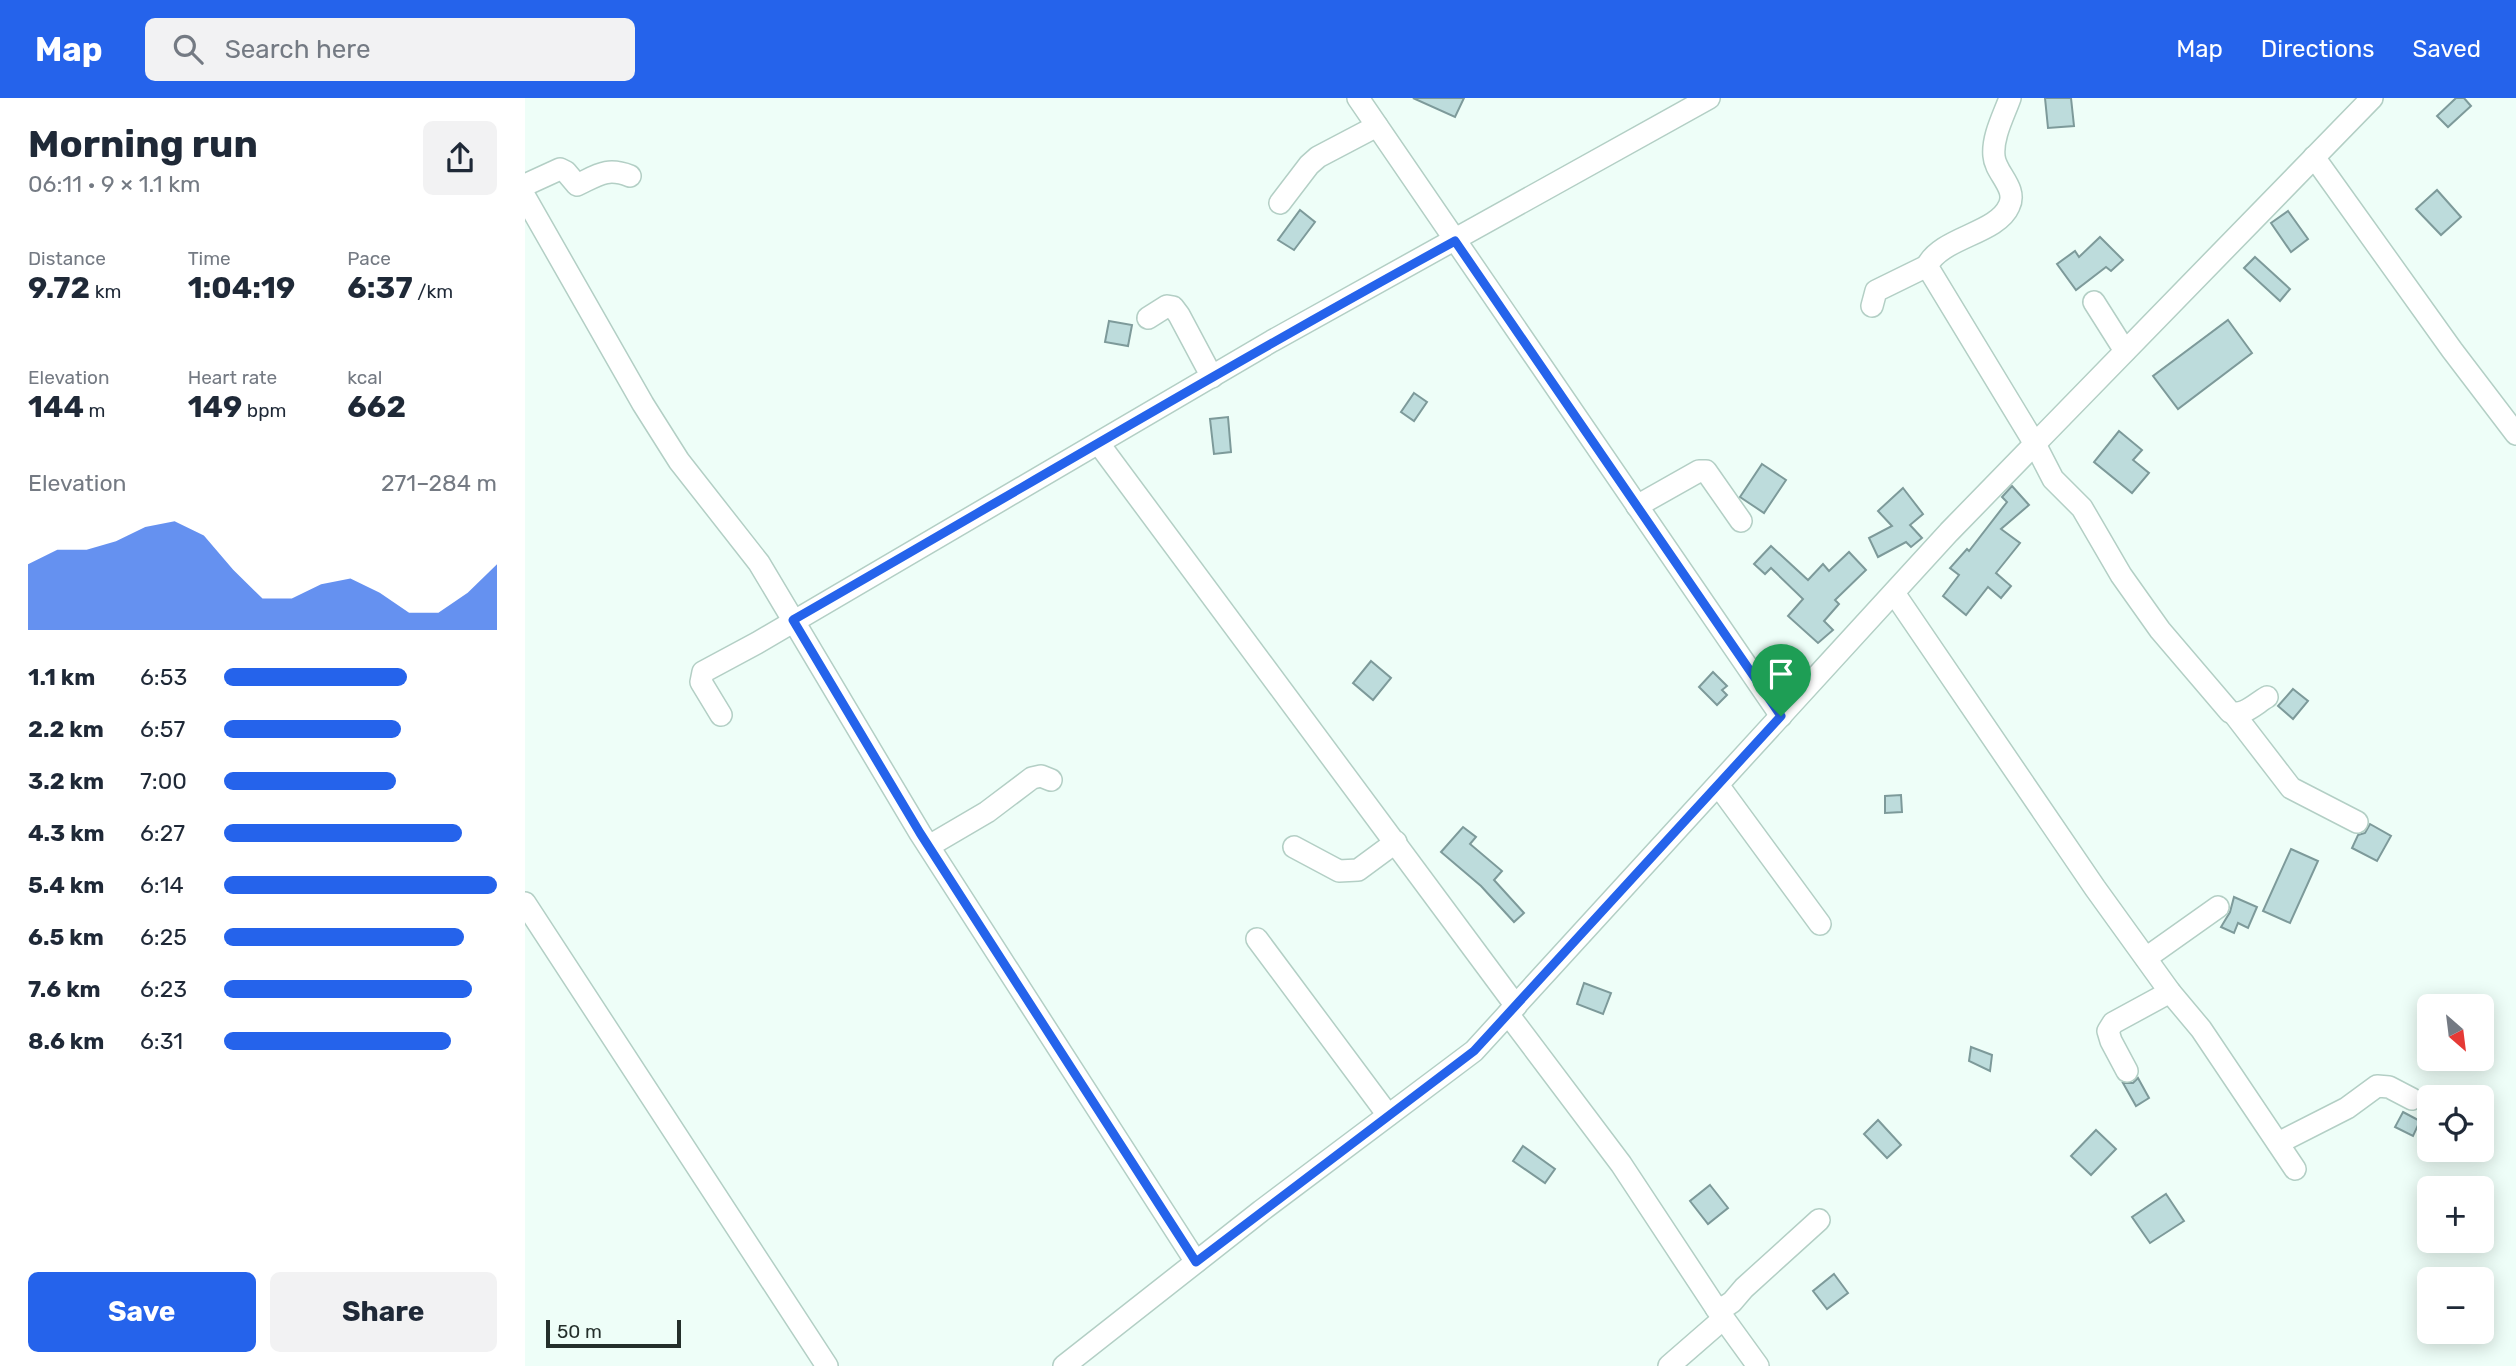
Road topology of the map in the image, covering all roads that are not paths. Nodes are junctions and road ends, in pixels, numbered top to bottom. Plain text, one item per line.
1 (1709, 98) edge
2 (2010, 98) edge
3 (2372, 98) edge
4 (1361, 99) edge
5 (1377, 126) junction
6 (2315, 157) junction
7 (630, 176) dead end
8 (525, 185) edge
9 (525, 197) edge
10 (1280, 203) dead end
11 (1455, 241) junction
12 (1927, 266) junction
13 (2094, 302) dead end
14 (1872, 306) dead end
15 (1148, 318) dead end
16 (2126, 351) junction
17 (1212, 377) junction
18 (2516, 434) edge
19 (1100, 444) junction
20 (2035, 444) junction
21 (1637, 506) junction
22 (1741, 521) dead end
23 (1894, 593) junction
24 (793, 620) junction
25 (2267, 697) dead end
26 (2234, 714) junction
27 (721, 715) dead end
28 (1781, 716) junction
29 (1051, 780) dead end
30 (1718, 785) junction
31 (2357, 822) dead end
32 (1395, 842) junction
33 (929, 846) junction
34 (1294, 847) dead end
35 (525, 903) edge
36 (2218, 907) dead end
37 (1820, 924) dead end
38 (1257, 939) dead end
39 (2146, 958) junction
40 (2170, 992) junction
41 (1512, 1010) junction
42 (2127, 1071) dead end
43 (2412, 1099) dead end
44 (1388, 1115) junction
45 (2278, 1143) junction
46 (2295, 1169) dead end
47 (1819, 1220) dead end
48 (1196, 1262) junction
49 (1720, 1314) junction
50 (827, 1366) edge
51 (1064, 1366) edge
52 (1669, 1366) edge
53 (1758, 1366) edge

1 - 11 street
2 - 12 street
3 - 6 street
4 - 5 street
5 - 10 street
5 - 11 street
6 - 16 street
6 - 18 street
7 - 8 street
9 - 24 street
11 - 17 street
11 - 21 street
12 - 14 street
12 - 20 street
13 - 16 street
15 - 17 street
16 - 20 street
17 - 19 street
19 - 24 street
19 - 32 street
20 - 23 street
20 - 26 street
21 - 22 street
21 - 28 street
23 - 28 street
23 - 39 street
24 - 27 street
24 - 33 street
25 - 26 street
26 - 31 street
28 - 30 street
29 - 33 street
30 - 37 street
30 - 41 street
32 - 34 street
32 - 41 street
33 - 48 street
35 - 50 street
36 - 39 street
38 - 44 street
39 - 40 street
40 - 42 street
40 - 45 street
41 - 44 street
41 - 49 street
43 - 45 street
44 - 48 street
45 - 46 street
47 - 49 street
48 - 51 street
49 - 52 street
49 - 53 street

